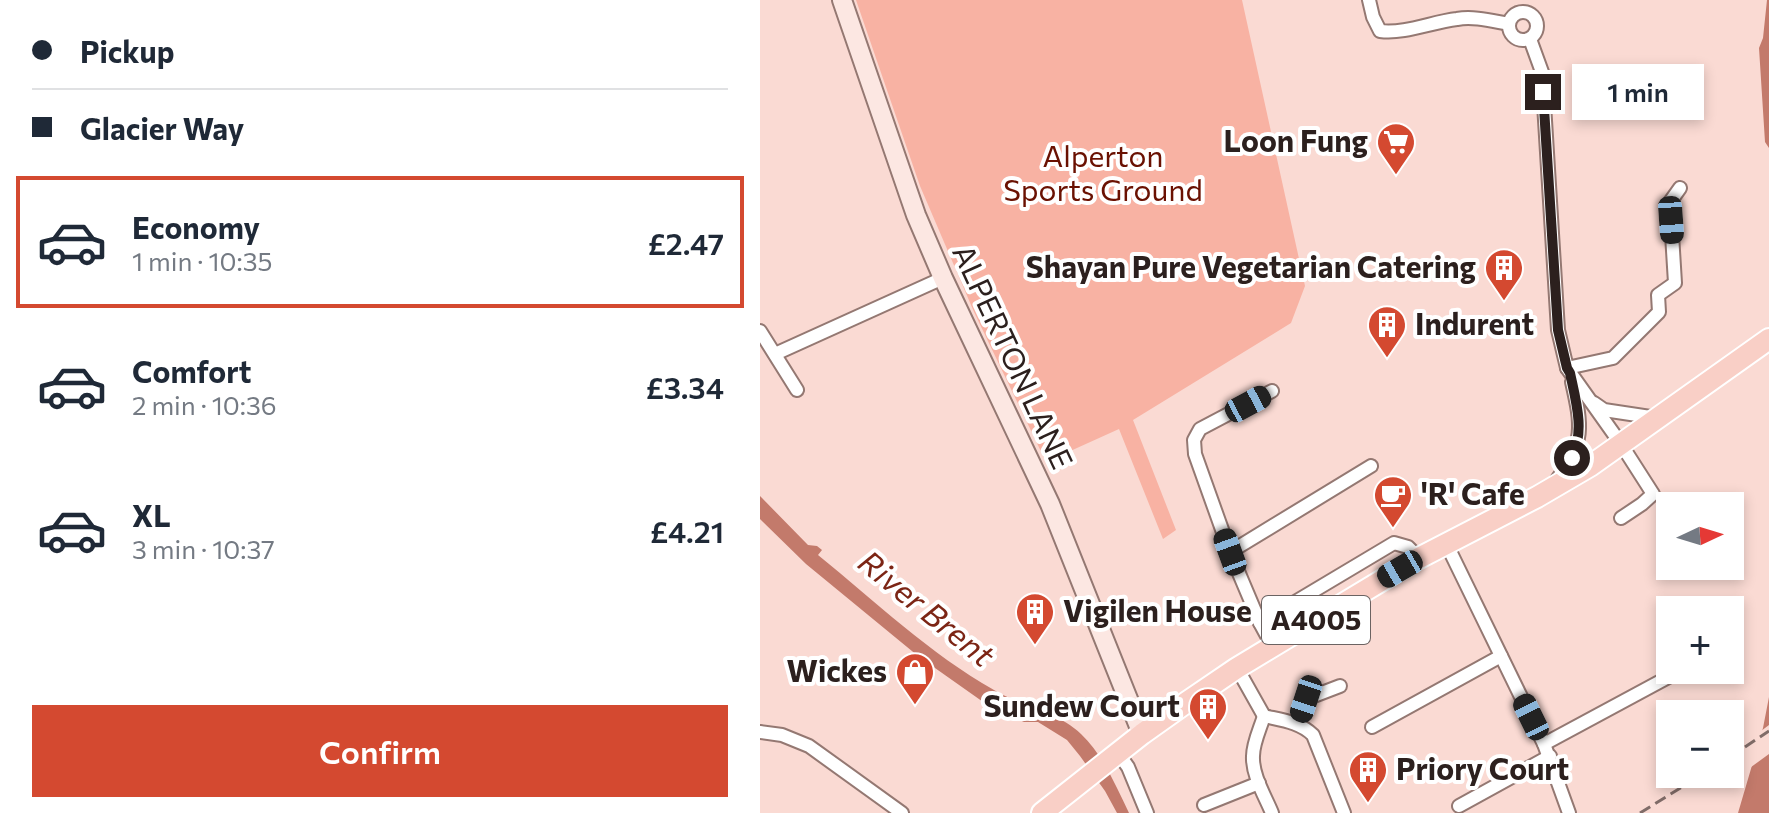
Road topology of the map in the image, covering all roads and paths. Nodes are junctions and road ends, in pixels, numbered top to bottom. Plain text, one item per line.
1 (842, 0) edge
2 (1369, 0) edge
3 (1509, 24) junction
4 (1530, 39) junction
5 (1680, 188) dead end
6 (943, 278) junction
7 (760, 331) edge
8 (1769, 339) edge
9 (1769, 353) edge
10 (775, 354) junction
11 (1738, 363) junction
12 (1568, 370) junction
13 (797, 390) dead end
14 (1272, 391) dead end
15 (1588, 399) junction
16 (1658, 418) junction
17 (1621, 444) junction
18 (1371, 466) dead end
19 (1550, 490) junction
20 (1621, 518) dead end
21 (1446, 543) junction
22 (1230, 552) junction
23 (1419, 558) junction
24 (1260, 623) junction
25 (1273, 647) junction
26 (1501, 656) junction
27 (1237, 668) junction
28 (1657, 684) edge
29 (1340, 686) dead end
30 (1264, 716) junction
31 (1298, 724) junction
32 (1372, 727) dead end
33 (760, 732) edge
34 (1142, 734) junction
35 (1547, 750) junction
36 (1113, 757) junction
37 (1259, 783) junction
38 (1204, 805) dead end
39 (1459, 806) dead end
40 (902, 813) edge
41 (1042, 813) edge
42 (1147, 813) edge
43 (1272, 813) edge
44 (1344, 813) edge
45 (1569, 813) edge

1 - 6 main road, ALPERTON LANE
2 - 3 street
3 - 4 street
3 - 4 street
4 - 12 street
5 - 12 street
6 - 10 street
6 - 34 main road, ALPERTON LANE
7 - 10 street
8 - 11 main road, A4005
9 - 11 main road, A4005
10 - 13 street
11 - 16 main road, A4005
12 - 15 street
12 - 19 street
14 - 22 street
15 - 16 street
15 - 17 street
16 - 17 main road, A4005
17 - 19 main road, A4005
17 - 20 street
18 - 22 street
19 - 21 main road, A4005
21 - 23 main road, A4005
21 - 26 street
22 - 24 street
23 - 24 street
23 - 25 main road, A4005
24 - 25 street
25 - 27 main road, A4005
26 - 32 street
26 - 35 street
27 - 30 street
27 - 34 main road, A4005
28 - 35 street
29 - 31 street
30 - 31 street
30 - 37 street
31 - 44 street
33 - 40 street
34 - 36 main road, A4005
35 - 39 street
35 - 45 street
36 - 41 main road, A4005
36 - 42 street
37 - 38 street
37 - 43 street

